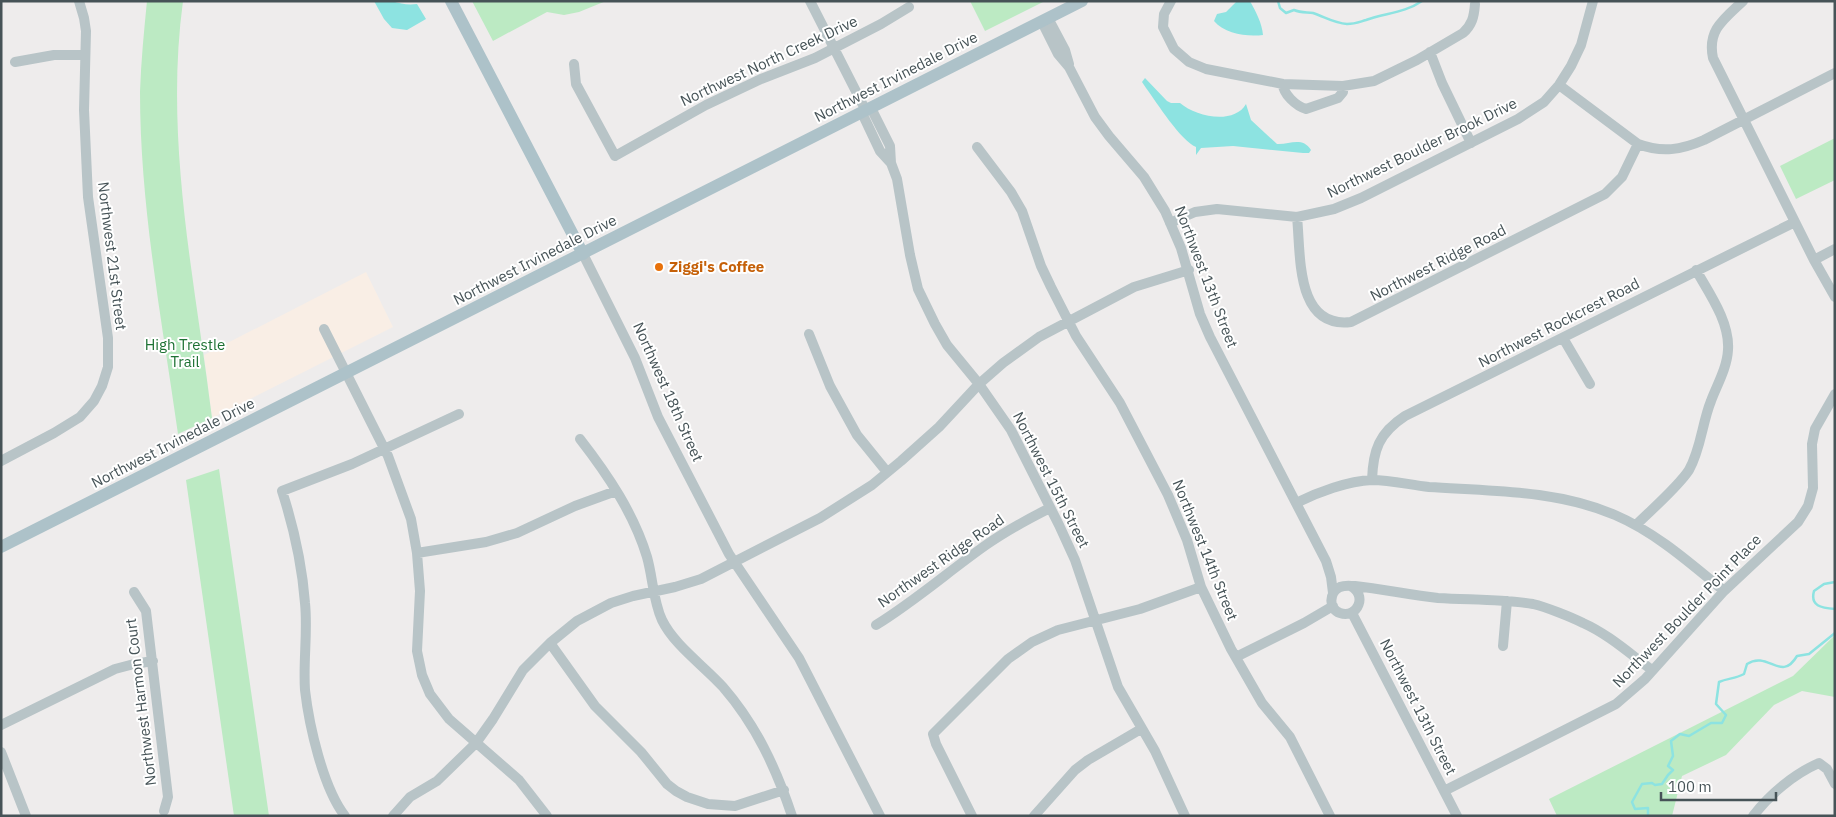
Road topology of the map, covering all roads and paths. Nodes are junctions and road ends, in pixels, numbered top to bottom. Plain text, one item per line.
1 (79, 1) edge
2 (450, 1) edge
3 (810, 1) edge
4 (1082, 1) edge
5 (1171, 1) edge
6 (1593, 1) edge
7 (1743, 1) edge
8 (1475, 4) dead end
9 (909, 7) dead end
10 (1045, 20) junction
11 (834, 49) junction
12 (1430, 52) junction
13 (85, 56) junction
14 (15, 62) dead end
15 (574, 64) dead end
16 (1835, 73) edge
17 (1283, 84) junction
18 (1559, 85) junction
19 (1343, 86) junction
20 (866, 111) junction
21 (1744, 120) junction
22 (1470, 143) junction
23 (1638, 144) junction
24 (977, 147) dead end
25 (1297, 217) junction
26 (1795, 222) junction
27 (1170, 223) junction
28 (1835, 249) edge
29 (583, 254) junction
30 (1814, 260) junction
31 (1189, 270) junction
32 (1696, 270) junction
33 (1835, 297) edge
34 (1068, 321) junction
35 (324, 329) dead end
36 (809, 334) dead end
37 (1563, 338) junction
38 (346, 373) junction
39 (980, 384) junction
40 (1590, 384) dead end
41 (1835, 394) edge
42 (459, 414) dead end
43 (580, 439) dead end
44 (385, 449) junction
45 (1, 461) edge
46 (887, 472) junction
47 (1372, 480) junction
48 (616, 491) junction
49 (1296, 502) junction
50 (1050, 508) junction
51 (1636, 525) junction
52 (1, 547) edge
53 (418, 553) junction
54 (1326, 561) junction
55 (734, 563) junction
56 (1349, 586) junction
57 (1201, 587) junction
58 (1386, 591) junction
59 (1724, 591) junction
60 (134, 592) dead end
61 (654, 592) junction
62 (1333, 592) junction
63 (1507, 601) junction
64 (1360, 602) junction
65 (1333, 606) junction
66 (1352, 612) junction
67 (1095, 621) junction
68 (876, 625) dead end
69 (550, 643) junction
70 (1503, 646) dead end
71 (1236, 657) junction
72 (153, 661) junction
73 (1652, 670) junction
74 (1, 725) edge
75 (1141, 728) junction
76 (476, 743) junction
77 (1, 752) edge
78 (1835, 784) edge
79 (784, 790) junction
80 (1444, 792) junction
81 (164, 811) dead end
82 (26, 816) edge
83 (345, 816) edge
84 (393, 816) edge
85 (546, 816) edge
86 (792, 816) edge
87 (880, 816) edge
88 (972, 816) edge
89 (1034, 816) edge
90 (1185, 816) edge
91 (1330, 816) edge
92 (1457, 816) edge
93 (1753, 816) edge

1 - 13 street, Northwest 21st Street
2 - 29 main road, Northwest 18th Street
3 - 11 street, Northwest 15th Street
4 - 10 main road, Northwest Irvinedale Drive
5 - 17 street
6 - 18 street, Northwest Boulder Brook Drive
7 - 21 street
8 - 12 street
9 - 11 street, Northwest North Creek Drive
10 - 20 main road, Northwest Irvinedale Drive
10 - 27 street, Northwest 13th Street
11 - 15 street, Northwest North Creek Drive
11 - 20 street, Northwest 15th Street
12 - 19 street
12 - 22 street
13 - 14 street
13 - 45 street, Northwest 21st Street
16 - 21 street
17 - 19 street
17 - 19 street
18 - 22 street, Northwest Boulder Brook Drive
18 - 23 street
20 - 29 main road, Northwest Irvinedale Drive
20 - 39 street, Northwest 15th Street
21 - 23 street
21 - 26 street
22 - 25 street, Northwest Boulder Brook Drive
23 - 25 street, Northwest Ridge Road
24 - 34 street, Northwest 14th Street
25 - 27 street, Northwest Boulder Brook Drive
26 - 30 street
26 - 32 street, Northwest Rockcrest Road
27 - 31 street, Northwest 13th Street
28 - 30 street
29 - 38 main road, Northwest Irvinedale Drive
29 - 55 street, Northwest 18th Street
30 - 33 street
31 - 34 street
31 - 49 street, Northwest 13th Street
32 - 37 street, Northwest Rockcrest Road
32 - 51 street
34 - 39 street
34 - 57 street, Northwest 14th Street
35 - 38 street
36 - 46 street
37 - 40 street
37 - 47 street, Northwest Rockcrest Road
38 - 44 street
38 - 52 main road, Northwest Irvinedale Drive
39 - 46 street
39 - 50 street, Northwest 15th Street
41 - 59 street, Northwest Boulder Point Place
42 - 44 street
43 - 48 street
44 - 53 street
44 - 83 street
46 - 55 street
47 - 49 street
47 - 51 street
48 - 53 street
48 - 61 street
49 - 54 street, Northwest 13th Street
50 - 67 street, Northwest 15th Street
50 - 68 street, Northwest Ridge Road
51 - 59 street
53 - 76 street
54 - 56 street, Northwest 13th Street
54 - 62 street, Northwest 13th Street
55 - 61 street
55 - 87 street, Northwest 18th Street
56 - 58 street
56 - 62 street
56 - 64 street
57 - 67 street
57 - 71 street, Northwest 14th Street
58 - 63 street
58 - 64 street
59 - 73 street, Northwest Boulder Point Place
60 - 72 street, Northwest Harmon Court
61 - 69 street
61 - 79 street
62 - 65 street
63 - 70 street
63 - 73 street
64 - 66 street
65 - 66 street
65 - 71 street
66 - 80 street, Northwest 13th Street
67 - 75 street, Northwest 15th Street
67 - 88 street
69 - 76 street
69 - 79 street
71 - 91 street, Northwest 14th Street
72 - 74 street
72 - 81 street, Northwest Harmon Court
73 - 80 street, Northwest Boulder Point Place
75 - 89 street
75 - 90 street, Northwest 15th Street
76 - 84 street
76 - 85 street
77 - 82 street
78 - 93 street
79 - 86 street
80 - 92 street, Northwest 13th Street

